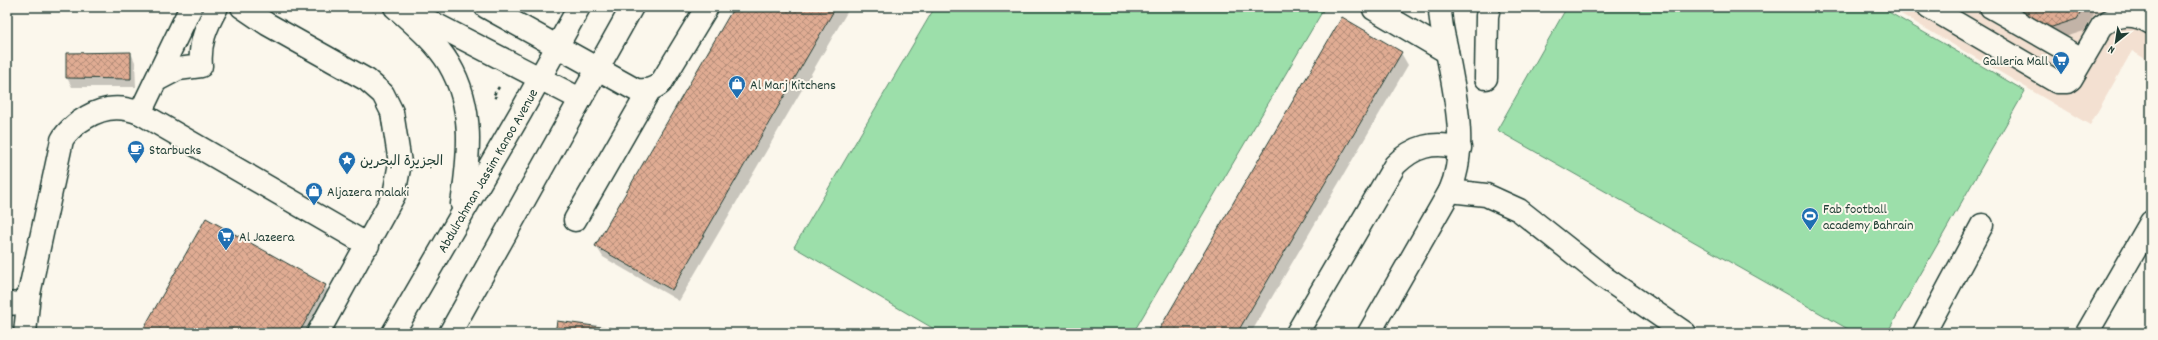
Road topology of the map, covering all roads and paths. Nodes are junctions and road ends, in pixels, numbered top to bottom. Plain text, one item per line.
1 (191, 7) edge
2 (217, 7) edge
3 (242, 7) edge
4 (395, 7) edge
5 (402, 7) edge
6 (486, 7) edge
7 (579, 7) edge
8 (632, 7) edge
9 (707, 7) edge
10 (1440, 7) edge
11 (1489, 7) edge
12 (1928, 7) edge
13 (1991, 7) edge
14 (1374, 9) dead end
15 (2151, 23) edge
16 (558, 47) junction
17 (1447, 52) junction
18 (2082, 60) junction
19 (597, 68) junction
20 (540, 78) junction
21 (1486, 78) dead end
22 (157, 80) junction
23 (649, 91) junction
24 (580, 99) junction
25 (140, 114) junction
26 (1460, 148) junction
27 (1450, 191) junction
28 (461, 215) junction
29 (575, 220) dead end
30 (2151, 222) edge
31 (1982, 225) dead end
32 (368, 245) junction
33 (29, 294) junction
34 (466, 303) junction
35 (7, 304) edge
36 (25, 333) edge
37 (318, 333) edge
38 (393, 333) edge
39 (450, 333) edge
40 (459, 333) edge
41 (1297, 333) edge
42 (1369, 333) edge
43 (1685, 333) edge
44 (1924, 333) edge
45 (2087, 333) edge

1 - 22 main road
2 - 22 main road
3 - 32 main road
4 - 28 main road
5 - 20 main road
6 - 16 main road
7 - 16 main road, Abdulrahman Jassim Kanoo Avenue
8 - 19 main road
9 - 23 main road
10 - 17 main road
11 - 21 main road
12 - 18 main road
13 - 18 main road
14 - 17 main road
15 - 18 main road
16 - 19 main road
16 - 20 main road, Abdulrahman Jassim Kanoo Avenue
17 - 26 main road
19 - 23 main road
19 - 24 main road
20 - 24 main road
20 - 28 main road, Abdulrahman Jassim Kanoo Avenue
22 - 25 main road
23 - 29 main road
24 - 34 main road
25 - 32 main road
25 - 33 main road
26 - 27 main road
26 - 41 main road
27 - 42 main road
27 - 43 main road
28 - 38 main road, Abdulrahman Jassim Kanoo Avenue
30 - 45 main road
31 - 44 main road
32 - 37 main road
33 - 35 main road
33 - 36 main road
34 - 39 main road
34 - 40 main road

